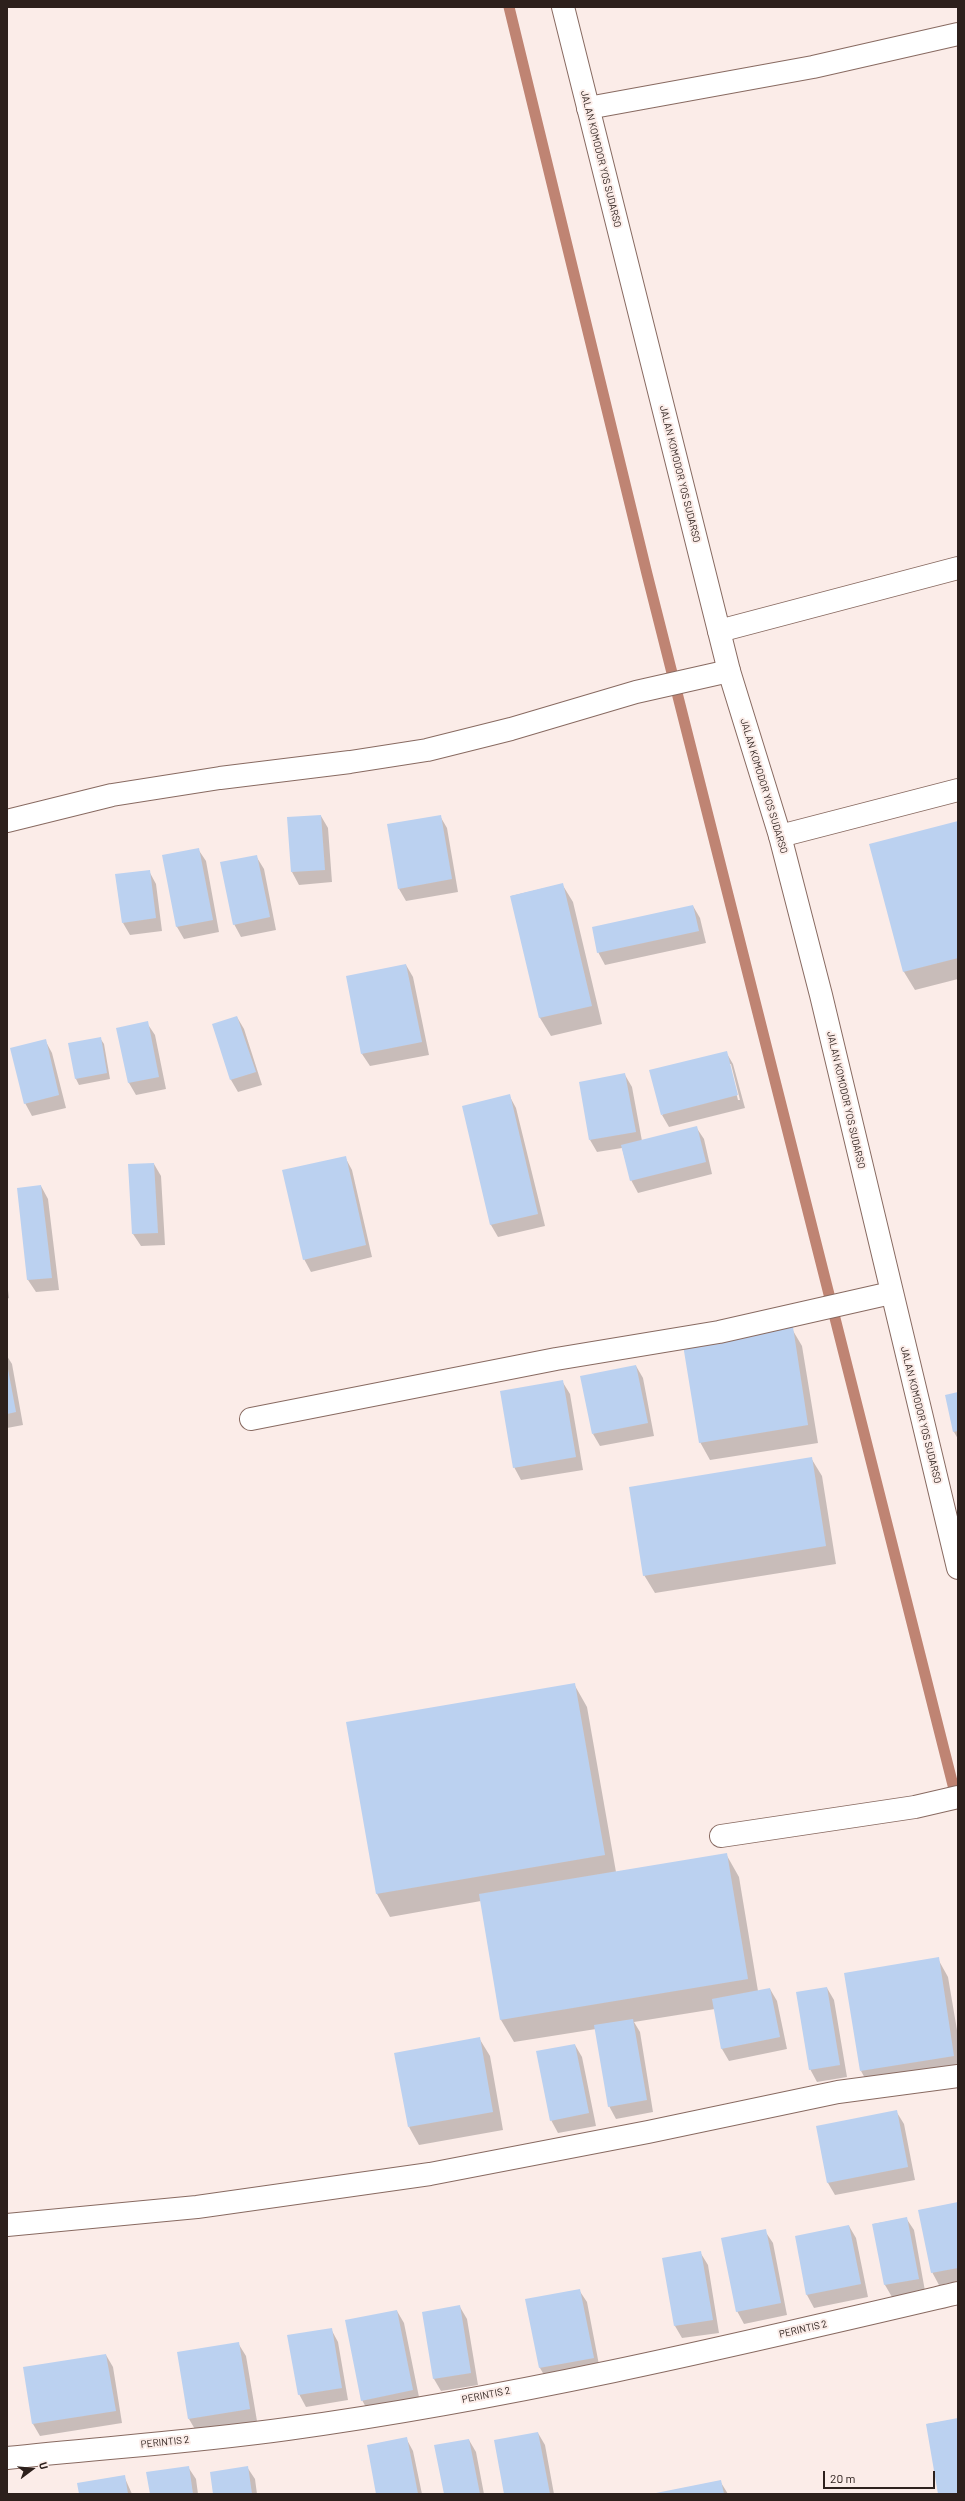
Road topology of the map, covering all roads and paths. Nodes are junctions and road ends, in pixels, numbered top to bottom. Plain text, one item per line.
1 (562, 7) edge
2 (958, 34) edge
3 (588, 108) junction
4 (958, 568) edge
5 (719, 631) junction
6 (729, 671) junction
7 (958, 790) edge
8 (7, 821) edge
9 (780, 836) junction
10 (891, 1293) junction
11 (252, 1419) dead end
12 (958, 1568) edge
13 (958, 1797) edge
14 (721, 1836) dead end
15 (958, 2076) edge
16 (7, 2225) edge
17 (958, 2293) edge
18 (7, 2458) edge

1 - 3 street, JALAN KOMODOR YOS SUDARSO
2 - 3 street
3 - 5 street, JALAN KOMODOR YOS SUDARSO
4 - 5 street
5 - 6 street, JALAN KOMODOR YOS SUDARSO
6 - 8 street
6 - 9 street, JALAN KOMODOR YOS SUDARSO
7 - 9 street
9 - 10 street, JALAN KOMODOR YOS SUDARSO
10 - 11 street
10 - 12 street, JALAN KOMODOR YOS SUDARSO
13 - 14 street
15 - 16 street
17 - 18 street, PERINTIS 2

